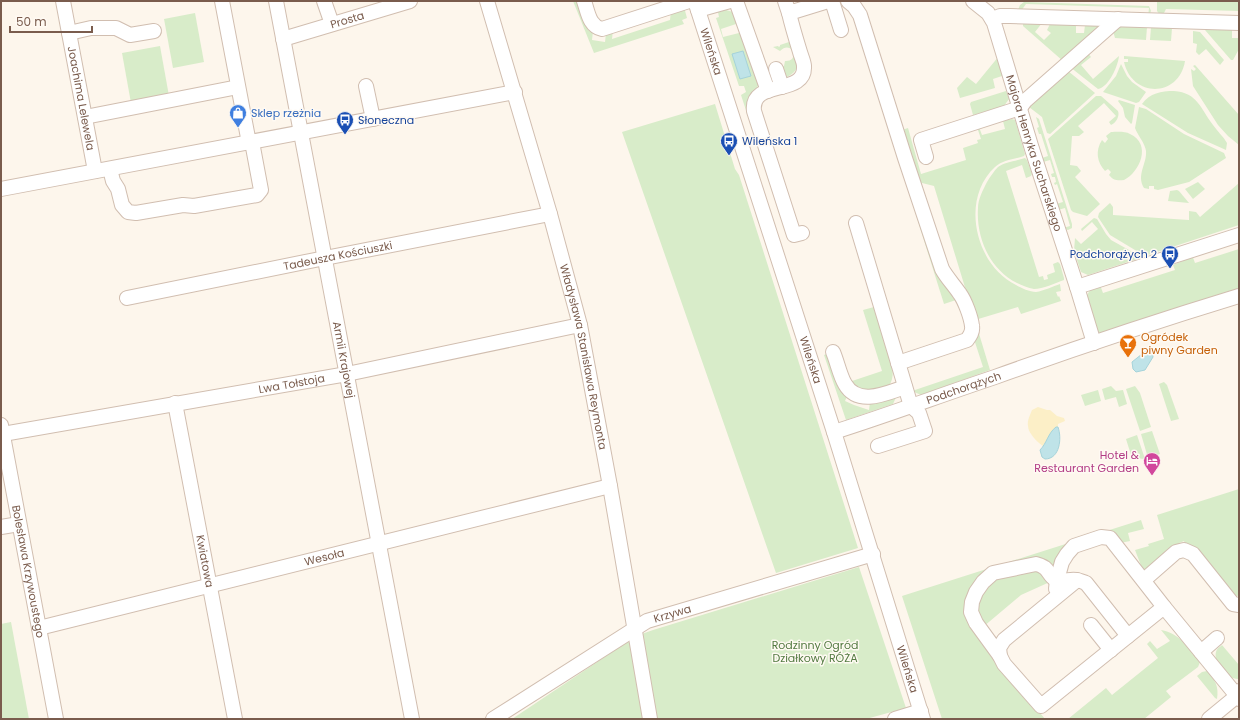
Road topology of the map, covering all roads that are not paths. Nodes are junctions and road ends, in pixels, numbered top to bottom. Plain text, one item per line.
1 (64, 1) edge
2 (222, 1) edge
3 (276, 1) edge
4 (324, 1) edge
5 (410, 1) edge
6 (487, 1) edge
7 (584, 1) edge
8 (730, 1) edge
9 (736, 1) edge
10 (828, 1) edge
11 (832, 1) edge
12 (973, 1) edge
13 (665, 4) edge
14 (694, 4) edge
15 (851, 4) edge
16 (787, 7) edge
17 (993, 19) junction
18 (1118, 19) junction
19 (1239, 23) edge
20 (332, 24) junction
21 (841, 30) dead end
22 (154, 31) dead end
23 (69, 32) junction
24 (283, 38) junction
25 (776, 69) dead end
26 (873, 71) junction
27 (366, 86) dead end
28 (238, 87) junction
29 (782, 87) junction
30 (768, 91) junction
31 (515, 92) junction
32 (879, 104) dead end
33 (1020, 108) junction
34 (85, 117) junction
35 (373, 119) junction
36 (302, 133) junction
37 (250, 142) junction
38 (926, 157) dead end
39 (110, 168) junction
40 (95, 171) junction
41 (1, 189) edge
42 (550, 214) junction
43 (856, 223) dead end
44 (802, 233) dead end
45 (1239, 235) edge
46 (325, 258) junction
47 (1077, 287) junction
48 (1239, 296) edge
49 (127, 298) dead end
50 (580, 325) junction
51 (1094, 343) junction
52 (833, 352) dead end
53 (898, 363) junction
54 (347, 374) junction
55 (905, 387) junction
56 (175, 403) junction
57 (911, 406) junction
58 (2, 429) edge
59 (834, 432) junction
60 (878, 446) dead end
61 (610, 486) junction
62 (19, 524) junction
63 (1, 527) edge
64 (380, 544) junction
65 (872, 554) junction
66 (1057, 580) junction
67 (1077, 580) junction
68 (1144, 580) junction
69 (210, 586) junction
70 (1056, 597) junction
71 (1239, 605) edge
72 (1164, 607) junction
73 (1091, 625) dead end
74 (39, 628) junction
75 (635, 629) junction
76 (1128, 636) junction
77 (1217, 638) dead end
78 (1112, 650) junction
79 (1201, 652) junction
80 (1000, 656) junction
81 (1238, 695) edge
82 (922, 715) edge
83 (56, 719) edge
84 (234, 719) edge
85 (412, 719) edge
86 (493, 719) edge
87 (650, 719) edge
88 (895, 719) edge
89 (1209, 719) edge

1 - 23 street, Joachima Lelewela
2 - 28 street
3 - 24 street, Armii Krajowej
4 - 20 street
5 - 20 street, Prosta
6 - 31 street, Władysława Stanisława Reymonta
7 - 13 street
8 - 14 street
9 - 30 street
10 - 16 street
11 - 21 street
12 - 17 street, Majora Henryka Sucharskiego
13 - 14 street
14 - 59 street, Wileńska
15 - 26 street
16 - 29 street
17 - 18 street
17 - 33 street, Majora Henryka Sucharskiego
18 - 19 street
18 - 33 street
20 - 24 street, Prosta
22 - 23 street
23 - 34 street, Joachima Lelewela
24 - 36 street, Armii Krajowej
25 - 29 street
26 - 32 street
26 - 53 street
27 - 35 street
28 - 34 street
28 - 37 street
29 - 30 street
30 - 44 street
31 - 35 street
31 - 42 street, Władysława Stanisława Reymonta
33 - 38 street
33 - 47 street, Majora Henryka Sucharskiego
34 - 40 street, Joachima Lelewela
35 - 36 street
36 - 37 street
36 - 46 street, Armii Krajowej
37 - 39 street
37 - 39 street
39 - 40 street
40 - 41 street
42 - 46 street, Tadeusza Kościuszki
42 - 50 street, Władysława Stanisława Reymonta
43 - 53 street
45 - 47 street
46 - 49 street, Tadeusza Kościuszki
46 - 54 street, Armii Krajowej
47 - 51 street
48 - 51 street, Podchorążych
50 - 54 street, Lwa Tołstoja
50 - 61 street, Władysława Stanisława Reymonta
51 - 57 street, Podchorążych
52 - 55 street
53 - 55 street
54 - 56 street, Lwa Tołstoja
54 - 64 street, Armii Krajowej
55 - 57 street
56 - 58 street, Lwa Tołstoja
56 - 69 street, Kwiatowa
57 - 59 street, Podchorążych
57 - 60 street
58 - 62 street, Bolesława Krzywoustego
59 - 65 street, Wileńska
61 - 64 street, Wesoła
61 - 75 street, Władysława Stanisława Reymonta
62 - 63 street
62 - 74 street, Bolesława Krzywoustego
64 - 69 street, Wesoła
64 - 85 street, Armii Krajowej
65 - 75 street, Krzywa
65 - 82 street, Wileńska
66 - 67 street
66 - 68 street
66 - 70 street
66 - 80 street
67 - 70 street
67 - 76 street
68 - 71 street
68 - 72 street
69 - 74 street, Wesoła
69 - 84 street, Kwiatowa
70 - 80 street
72 - 76 street
72 - 79 street
73 - 78 street
74 - 83 street, Bolesława Krzywoustego
75 - 86 street, Krzywa
75 - 87 street, Władysława Stanisława Reymonta
76 - 78 street
77 - 79 street
78 - 80 street
79 - 81 street
81 - 89 street
82 - 88 street

